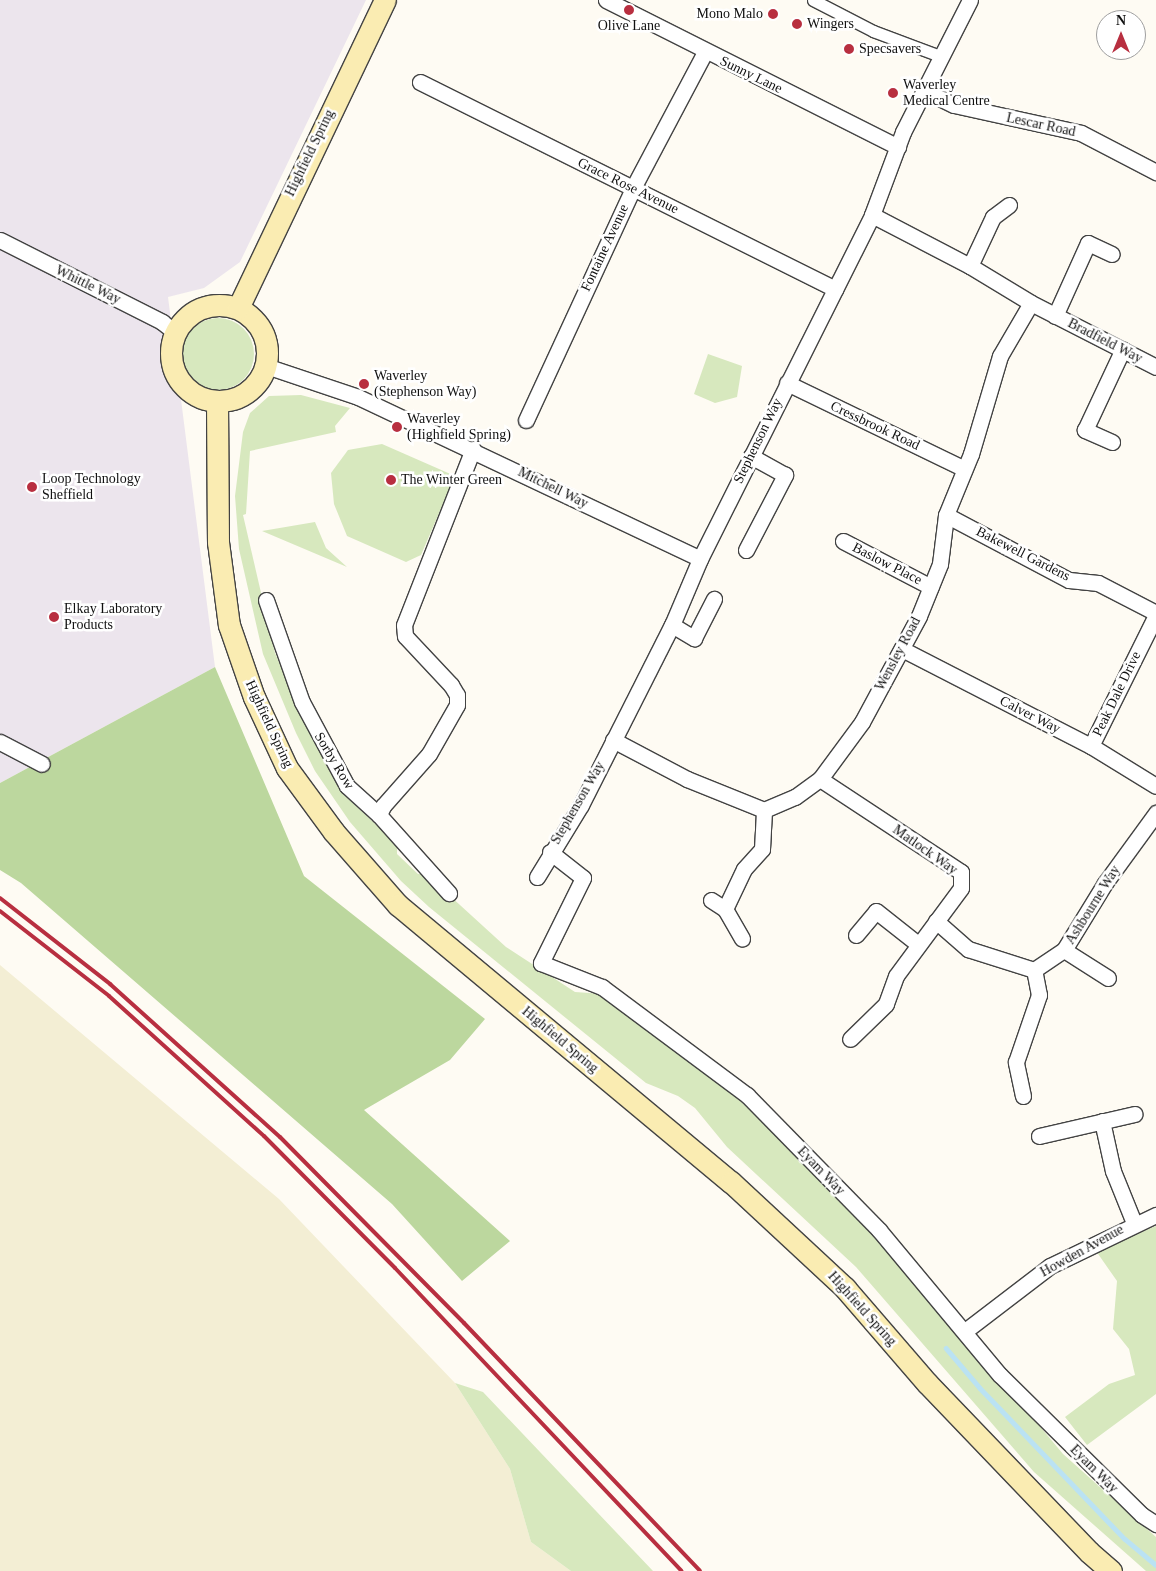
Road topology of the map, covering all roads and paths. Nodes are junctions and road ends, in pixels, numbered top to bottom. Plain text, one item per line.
1 (385, 0) edge
2 (606, 0) edge
3 (813, 0) edge
4 (970, 0) edge
5 (705, 52) junction
6 (940, 56) junction
7 (420, 82) dead end
8 (923, 90) junction
9 (898, 146) junction
10 (1156, 172) edge
11 (633, 188) junction
12 (1009, 205) dead end
13 (872, 215) junction
14 (0, 240) edge
15 (1112, 254) dead end
16 (970, 266) junction
17 (835, 290) junction
18 (1031, 304) junction
19 (238, 308) junction
20 (1055, 316) junction
21 (175, 332) junction
22 (1123, 349) junction
23 (266, 366) junction
24 (1156, 367) edge
25 (787, 384) junction
26 (217, 401) junction
27 (526, 420) dead end
28 (1112, 442) dead end
29 (473, 449) junction
30 (751, 456) junction
31 (963, 468) junction
32 (946, 515) junction
33 (843, 541) dead end
34 (746, 550) dead end
35 (700, 559) junction
36 (931, 587) junction
37 (714, 599) dead end
38 (266, 600) dead end
39 (1156, 614) edge
40 (672, 625) junction
41 (902, 649) junction
42 (613, 740) junction
43 (0, 742) edge
44 (1091, 746) junction
45 (42, 764) dead end
46 (820, 779) junction
47 (1156, 786) edge
48 (764, 810) junction
49 (1156, 813) edge
50 (379, 815) junction
51 (550, 852) junction
52 (537, 877) dead end
53 (449, 893) dead end
54 (711, 900) dead end
55 (725, 909) junction
56 (936, 921) junction
57 (856, 935) dead end
58 (742, 939) dead end
59 (918, 944) junction
60 (1064, 950) junction
61 (1034, 970) junction
62 (1108, 978) dead end
63 (850, 1039) dead end
64 (1023, 1096) dead end
65 (1134, 1114) dead end
66 (1102, 1121) junction
67 (1039, 1136) dead end
68 (1156, 1215) edge
69 (1134, 1223) junction
70 (965, 1331) junction
71 (1156, 1524) edge
72 (1111, 1571) edge

1 - 19 main road, Highfield Spring
2 - 5 street, Sunny Lane
3 - 6 street
4 - 6 street, Stephenson Way
5 - 9 street, Sunny Lane
5 - 11 street, Fontaine Avenue
6 - 8 street, Stephenson Way
7 - 11 street, Grace Rose Avenue
8 - 9 street, Stephenson Way
8 - 10 street, Lescar Road
9 - 13 street, Stephenson Way
11 - 17 street, Grace Rose Avenue
11 - 27 street, Fontaine Avenue
12 - 16 street
13 - 16 street, Bradfield Way
13 - 17 street, Stephenson Way
14 - 21 street, Whittle Way
15 - 20 street, Bradfield Way
16 - 18 street, Bradfield Way
17 - 25 street, Stephenson Way
18 - 20 street, Bradfield Way
18 - 31 street, Wensley Road
19 - 21 main road
19 - 23 main road
20 - 22 street, Bradfield Way
21 - 26 main road
22 - 24 street, Bradfield Way
22 - 28 street
23 - 26 main road
23 - 29 street, Mitchell Way
25 - 30 street, Stephenson Way
25 - 31 street, Cressbrook Road
26 - 72 main road, Highfield Spring
29 - 35 street, Mitchell Way
29 - 50 street
30 - 34 street
30 - 35 street, Stephenson Way
31 - 32 street, Wensley Road
32 - 36 street, Wensley Road
32 - 39 street, Bakewell Gardens
33 - 36 street, Baslow Place
35 - 40 street, Stephenson Way
36 - 41 street, Wensley Road
37 - 40 street
38 - 50 street, Sorby Row
39 - 44 street, Peak Dale Drive
40 - 42 street, Stephenson Way
41 - 44 street, Calver Way
41 - 46 street, Wensley Road
42 - 48 street
42 - 51 street, Stephenson Way
43 - 45 street
44 - 47 street, Calver Way
46 - 48 street, Wensley Road
46 - 56 street, Matlock Way
48 - 55 street
49 - 60 street, Ashbourne Way
50 - 53 street, Sorby Row
51 - 52 street, Stephenson Way
51 - 70 street, Eyam Way
54 - 55 street
55 - 58 street
56 - 59 street, Matlock Way
56 - 61 street
57 - 59 street
59 - 63 street, Matlock Way
60 - 61 street, Ashbourne Way
60 - 62 street
61 - 64 street
65 - 66 street
66 - 67 street
66 - 69 street
68 - 69 street, Howden Avenue
69 - 70 street, Howden Avenue
70 - 71 street, Eyam Way

